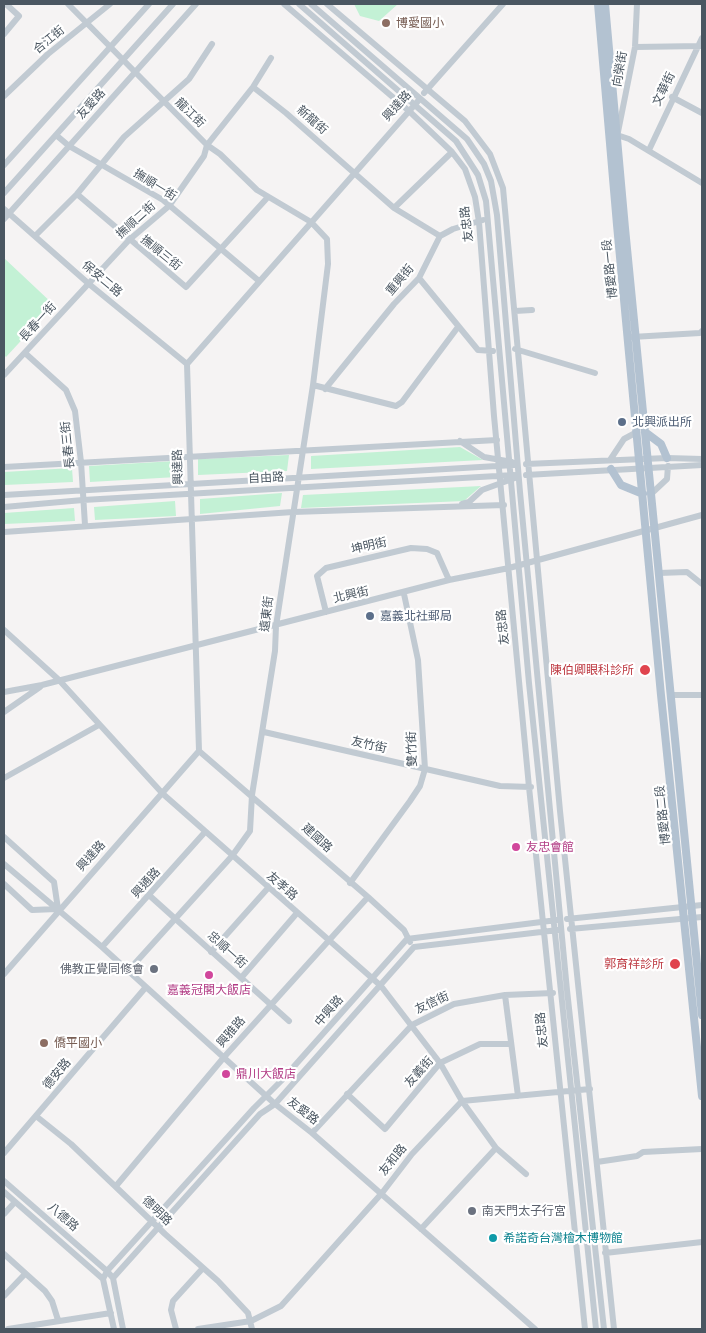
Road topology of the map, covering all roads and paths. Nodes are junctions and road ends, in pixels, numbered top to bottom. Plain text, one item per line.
1 (6, 4) edge
2 (68, 4) edge
3 (110, 4) edge
4 (149, 4) edge
5 (173, 4) edge
6 (196, 4) edge
7 (284, 4) edge
8 (299, 4) edge
9 (311, 4) edge
10 (327, 4) edge
11 (503, 4) edge
12 (598, 4) edge
13 (605, 4) edge
14 (637, 4) edge
15 (87, 23) junction
16 (4, 34) edge
17 (701, 43) edge
18 (212, 44) dead end
19 (111, 47) junction
20 (635, 47) junction
21 (271, 58) dead end
22 (123, 60) junction
23 (135, 72) junction
24 (252, 87) junction
25 (427, 90) junction
26 (4, 96) edge
27 (421, 97) junction
28 (672, 97) junction
29 (162, 102) junction
30 (415, 104) junction
31 (409, 111) junction
32 (702, 113) edge
33 (608, 128) junction
34 (56, 134) junction
35 (617, 136) junction
36 (207, 145) junction
37 (69, 146) junction
38 (649, 150) junction
39 (452, 152) junction
40 (4, 165) edge
41 (102, 166) junction
42 (353, 174) junction
43 (702, 183) edge
44 (4, 193) edge
45 (77, 194) junction
46 (268, 197) junction
47 (169, 206) junction
48 (394, 208) junction
49 (506, 212) junction
50 (5, 214) edge
51 (497, 215) junction
52 (489, 218) junction
53 (311, 222) junction
54 (479, 222) junction
55 (34, 236) junction
56 (440, 236) junction
57 (129, 240) junction
58 (221, 251) junction
59 (419, 278) junction
60 (259, 281) junction
61 (89, 284) junction
62 (532, 310) dead end
63 (515, 311) junction
64 (458, 327) junction
65 (702, 331) edge
66 (632, 337) junction
67 (508, 349) junction
68 (518, 349) junction
69 (498, 350) junction
70 (25, 352) junction
71 (489, 352) junction
72 (187, 364) junction
73 (595, 373) dead end
74 (4, 375) edge
75 (313, 385) junction
76 (325, 389) junction
77 (641, 432) junction
78 (497, 440) junction
79 (460, 441) junction
80 (302, 450) junction
81 (189, 456) junction
82 (702, 456) edge
83 (667, 458) junction
84 (610, 460) junction
85 (81, 462) junction
86 (645, 462) junction
87 (682, 462) junction
88 (499, 463) junction
89 (510, 464) junction
90 (518, 464) junction
91 (528, 464) junction
92 (668, 466) junction
93 (702, 467) edge
94 (4, 468) edge
95 (640, 468) junction
96 (610, 470) junction
97 (530, 474) junction
98 (500, 476) junction
99 (519, 476) junction
100 (298, 477) junction
101 (511, 478) junction
102 (190, 483) junction
103 (501, 485) junction
104 (297, 487) junction
105 (83, 489) junction
106 (191, 494) junction
107 (647, 494) junction
108 (4, 495) edge
109 (83, 500) junction
110 (458, 505) junction
111 (504, 505) junction
112 (4, 507) edge
113 (293, 512) junction
114 (702, 515) edge
115 (193, 520) junction
116 (85, 525) junction
117 (655, 529) junction
118 (4, 532) edge
119 (646, 532) junction
120 (537, 560) junction
121 (528, 563) junction
122 (520, 565) junction
123 (509, 568) junction
124 (659, 573) junction
125 (449, 580) junction
126 (702, 584) edge
127 (404, 594) junction
128 (326, 612) junction
129 (276, 626) junction
130 (4, 630) edge
131 (197, 646) junction
132 (59, 680) junction
133 (42, 685) junction
134 (4, 692) edge
135 (671, 695) junction
136 (702, 695) edge
137 (4, 712) edge
138 (99, 725) junction
139 (264, 732) junction
140 (199, 751) junction
141 (425, 769) junction
142 (4, 778) edge
143 (558, 785) junction
144 (539, 786) junction
145 (548, 786) junction
146 (529, 787) junction
147 (163, 794) junction
148 (252, 795) junction
149 (205, 832) junction
150 (4, 837) edge
151 (232, 856) junction
152 (4, 864) edge
153 (350, 882) junction
154 (4, 884) edge
155 (268, 888) junction
156 (150, 896) junction
157 (368, 897) junction
158 (702, 905) edge
159 (692, 906) junction
160 (682, 907) junction
161 (58, 909) junction
162 (296, 913) junction
163 (683, 917) junction
164 (702, 917) edge
165 (175, 918) junction
166 (693, 918) junction
167 (571, 919) junction
168 (562, 920) junction
169 (553, 921) junction
170 (544, 922) junction
171 (563, 929) junction
172 (572, 929) junction
173 (554, 930) junction
174 (544, 931) junction
175 (408, 939) junction
176 (328, 940) junction
177 (414, 946) junction
178 (102, 947) junction
179 (211, 952) junction
180 (128, 971) junction
181 (4, 974) edge
182 (241, 978) junction
183 (373, 978) junction
184 (381, 986) junction
185 (146, 987) junction
186 (559, 990) junction
187 (567, 990) junction
188 (578, 990) junction
189 (550, 993) junction
190 (505, 995) junction
191 (270, 1004) junction
192 (702, 1015) edge
193 (289, 1021) dead end
194 (412, 1025) junction
195 (511, 1044) junction
196 (225, 1056) junction
197 (440, 1064) junction
198 (590, 1089) junction
199 (579, 1090) junction
200 (572, 1091) junction
201 (559, 1092) junction
202 (347, 1094) junction
203 (518, 1096) junction
204 (702, 1096) edge
205 (267, 1097) junction
206 (462, 1102) junction
207 (275, 1104) junction
208 (36, 1116) junction
209 (312, 1132) junction
210 (496, 1148) junction
211 (702, 1149) edge
212 (4, 1153) edge
213 (597, 1162) junction
214 (526, 1174) dead end
215 (4, 1181) edge
216 (116, 1186) junction
217 (4, 1192) edge
218 (382, 1193) junction
219 (15, 1202) junction
220 (4, 1214) edge
221 (152, 1222) junction
222 (158, 1228) junction
223 (421, 1229) junction
224 (702, 1242) edge
225 (606, 1253) junction
226 (4, 1254) edge
227 (203, 1268) junction
228 (108, 1270) junction
229 (24, 1275) junction
230 (113, 1278) junction
231 (102, 1279) junction
232 (4, 1296) edge
233 (111, 1313) junction
234 (58, 1320) junction
235 (251, 1321) junction
236 (8, 1329) edge
237 (114, 1329) edge
238 (123, 1329) edge
239 (176, 1329) edge
240 (198, 1329) edge
241 (252, 1329) edge
242 (535, 1329) edge
243 (585, 1329) edge
244 (596, 1329) edge
245 (604, 1329) edge
246 (614, 1329) edge

1 - 16 street
2 - 15 street, 龍江街
3 - 15 street, 合江街
4 - 19 street, 友愛路
5 - 22 street, 友愛路
6 - 23 street, 友愛路
7 - 31 street, 友忠路
8 - 30 street, 友忠路
9 - 27 street
10 - 25 street
11 - 25 street, 興達路
12 - 33 main road, 博愛路一段
13 - 35 main road, 博愛路一段
14 - 20 street, 向榮街
15 - 19 street, 龍江街
15 - 26 street, 合江街
17 - 20 street
17 - 28 street, 文華街
18 - 29 street
19 - 22 street, 龍江街
19 - 40 street, 友愛路
20 - 35 street, 向榮街
21 - 24 street, 撫順二街
22 - 23 street, 龍江街
22 - 34 street, 友愛路
23 - 29 street, 龍江街
23 - 37 street, 友愛路
24 - 36 street, 撫順二街
24 - 42 street, 新龍街
25 - 27 street, 興達路
25 - 49 street
27 - 30 street, 興達路
27 - 51 street
28 - 32 street
28 - 38 street, 文華街
29 - 36 street, 龍江街
29 - 41 street
30 - 31 street, 興達路
30 - 52 street, 友忠路
31 - 39 street, 友忠路
31 - 42 street, 興達路
33 - 35 street
33 - 66 main road, 博愛路一段
34 - 37 street, 撫順一街
34 - 44 street, 友愛路
35 - 38 street
35 - 66 main road, 博愛路一段
36 - 46 street, 龍江街
36 - 47 street, 撫順二街
37 - 41 street, 撫順一街
37 - 50 street, 友愛路
38 - 43 street
39 - 48 street
39 - 54 street, 友忠路
41 - 45 street
41 - 47 street, 撫順一街
42 - 48 street, 新龍街
42 - 53 street, 興達路
45 - 55 street
45 - 57 street, 撫順三街
46 - 53 street, 龍江街
46 - 58 street, 撫順三街
47 - 57 street, 撫順二街
47 - 58 street, 撫順一街
48 - 56 street, 新龍街
49 - 51 street
49 - 63 street
50 - 55 street, 保安二路
51 - 52 street
51 - 67 street
52 - 54 street
52 - 69 street, 友忠路
53 - 60 street, 興達路
53 - 75 street, 遠東街
54 - 56 street
54 - 71 street, 友忠路
55 - 61 street, 保安二路
56 - 59 street, 重興街
57 - 58 street, 撫順三街
57 - 61 street, 撫順二街
58 - 60 street, 撫順一街
59 - 64 street
59 - 76 street, 重興街
60 - 72 street, 興達路
61 - 70 street, 長春一街
61 - 72 street, 保安二路
62 - 63 street
63 - 68 street
64 - 71 street
64 - 76 street
65 - 66 street
66 - 77 main road, 博愛路一段
67 - 68 street
67 - 69 street
67 - 90 street
68 - 73 street
68 - 91 street
69 - 71 street
69 - 89 street, 友忠路
70 - 74 street, 長春一街
70 - 85 street, 長春三街
71 - 78 street, 友忠路
72 - 81 street, 興達路
75 - 76 street
75 - 80 street, 遠東街
77 - 83 main road
77 - 84 street
77 - 86 main road, 博愛路一段
78 - 79 street, 自由路
78 - 88 street, 友忠路
79 - 80 street, 自由路
79 - 88 street, 自由路
80 - 81 street, 自由路
80 - 100 street, 遠東街
81 - 85 street, 自由路
81 - 102 street, 興達路
82 - 87 street, 自由路
83 - 86 street, 自由路
83 - 87 street, 自由路
84 - 86 street, 自由路
84 - 91 street, 自由路
85 - 94 street, 自由路
85 - 105 street, 長春三街
86 - 92 street, 自由路
86 - 95 main road, 博愛路一段
86 - 107 main road, 博愛路一段
87 - 92 street, 自由路
87 - 93 street, 自由路
88 - 89 street, 自由路
88 - 98 street, 友忠路
88 - 100 street, 自由路
89 - 90 street, 自由路
89 - 101 street, 友忠路
90 - 91 street, 自由路
90 - 99 street
91 - 97 street
92 - 107 street
95 - 96 street, 自由路
95 - 107 main road, 博愛路一段
96 - 97 street, 自由路
96 - 107 main road
97 - 99 street, 自由路
97 - 120 street
98 - 101 street, 自由路
98 - 103 street, 友忠路
98 - 104 street, 自由路
99 - 101 street, 自由路
99 - 121 street
100 - 102 street, 自由路
100 - 104 street, 遠東街
101 - 103 street, 自由路
101 - 122 street, 友忠路
102 - 105 street, 自由路
102 - 106 street, 興達路
103 - 110 street, 自由路
103 - 111 street, 友忠路
104 - 106 street, 自由路
104 - 113 street, 遠東街
105 - 108 street, 自由路
105 - 109 street, 長春三街
106 - 109 street, 自由路
106 - 115 street, 興達路
107 - 117 main road, 博愛路一段
107 - 119 main road, 博愛路一段
109 - 112 street, 自由路
109 - 116 street, 長春三街
110 - 111 street, 自由路
110 - 113 street, 自由路
111 - 123 street, 友忠路
113 - 115 street, 自由路
113 - 129 street, 遠東街
114 - 117 street, 北興街
115 - 116 street, 自由路
115 - 131 street, 興達路
116 - 118 street, 自由路
117 - 119 street, 北興街
117 - 124 main road, 博愛路二段
119 - 120 street, 北興街
119 - 160 main road, 博愛路二段
120 - 121 street, 北興街
120 - 143 street
121 - 122 street, 北興街
121 - 145 street
122 - 123 street, 北興街
122 - 144 street, 友忠路
123 - 125 street, 北興街
123 - 146 street, 友忠路
124 - 126 street
124 - 135 main road, 博愛路二段
125 - 127 street, 北興街
125 - 128 street, 坤明街
127 - 128 street, 北興街
127 - 141 street, 雙竹街
128 - 129 street, 北興街
129 - 131 street, 北興街
129 - 139 street, 遠東街
130 - 132 street, 友孝路
131 - 132 street, 北興街
131 - 140 street, 興達路
132 - 133 street, 北興街
132 - 138 street, 友孝路
133 - 134 street, 北興街
133 - 137 street
135 - 136 street
135 - 159 main road, 博愛路二段
138 - 142 street
138 - 147 street, 友孝路
139 - 141 street, 友竹街
139 - 148 street, 遠東街
140 - 147 street, 興達路
140 - 148 street, 建國路
141 - 146 street, 友竹街
141 - 153 street, 雙竹街
143 - 145 street, 友竹街
143 - 167 street
144 - 145 street, 友竹街
144 - 146 street, 友竹街
144 - 169 street, 友忠路
145 - 168 street
146 - 170 street, 友忠路
147 - 149 street, 友孝路
147 - 161 street, 興達路
148 - 151 street, 遠東街
148 - 153 street, 建國路
149 - 151 street, 友孝路
149 - 156 street, 興通路
150 - 161 street
151 - 155 street, 友孝路
151 - 165 street, 遠東街
152 - 161 street, 友愛路
153 - 157 street, 建國路
154 - 161 street
155 - 162 street, 友孝路
155 - 179 street
156 - 165 street, 忠順一街
156 - 178 street, 興通路
157 - 175 street, 建國路
157 - 176 street, 興雅路
158 - 159 street
159 - 160 street
159 - 166 main road, 博愛路二段
160 - 163 main road, 博愛路二段
160 - 167 street
161 - 178 street, 友愛路
161 - 181 street, 興達路
162 - 176 street, 友孝路
162 - 182 street
163 - 166 street
163 - 172 street
163 - 204 main road, 博愛路二段
164 - 166 street
165 - 179 street, 忠順一街
165 - 180 street, 遠東街
166 - 192 main road, 博愛路二段
167 - 168 street
167 - 172 street
168 - 169 street
168 - 171 street
169 - 170 street
169 - 173 street, 友忠路
170 - 174 street, 友忠路
170 - 175 street
171 - 172 street
171 - 173 street
171 - 187 street
172 - 188 street
173 - 174 street
173 - 186 street, 友忠路
174 - 177 street
174 - 189 street, 友忠路
175 - 177 street, 建國路
175 - 183 street, 中興路
176 - 183 street, 友孝路
176 - 191 street, 興雅路
177 - 184 street, 中興路
178 - 180 street, 友愛路
179 - 182 street, 忠順一街
180 - 185 street, 友愛路
182 - 191 street, 忠順一街
183 - 184 street, 友孝路
183 - 205 street, 中興路
184 - 194 street, 友孝路
184 - 207 street, 中興路
185 - 196 street, 友愛路
185 - 208 street, 德安路
186 - 187 street, 友信街
186 - 189 street, 友信街
186 - 200 street, 友忠路
187 - 188 street, 友信街
187 - 199 street
188 - 198 street
189 - 190 street, 友信街
189 - 201 street, 友忠路
190 - 194 street, 友信街
190 - 195 street
191 - 193 street, 忠順一街
191 - 196 street, 興雅路
194 - 197 street, 友孝路
194 - 202 street, 友信街
195 - 197 street, 友義街
195 - 203 street
196 - 205 street, 友愛路
196 - 216 street, 興雅路
197 - 202 street, 友義街
197 - 206 street, 友孝路
198 - 199 street
198 - 213 street
199 - 200 street
199 - 245 street
200 - 201 street
200 - 244 street, 友忠路
201 - 203 street
201 - 243 street, 友忠路
202 - 209 street, 友信街
203 - 206 street
205 - 207 street, 友愛路
205 - 221 street, 中興路
206 - 210 street, 友孝路
206 - 218 street, 友和路
207 - 209 street, 友愛路
207 - 222 street, 中興路
208 - 212 street, 德安路
208 - 216 street, 德明路
209 - 218 street, 友愛路
210 - 214 street, 友孝路
210 - 223 street
211 - 213 street
213 - 225 street
215 - 228 street, 八德路
216 - 221 street, 德明路
217 - 219 street, 八德路
218 - 223 street, 友愛路
218 - 235 street, 友和路
219 - 220 street
219 - 231 street, 八德路
221 - 222 street, 德明路
221 - 228 street, 中興路
222 - 227 street, 德明路
222 - 230 street, 中興路
223 - 242 street, 友愛路
224 - 225 street
225 - 246 street
226 - 229 street
227 - 235 street, 德明路
227 - 239 street
228 - 230 street, 八德路
228 - 231 street, 中興路
229 - 232 street
229 - 234 street
230 - 231 street
230 - 238 street
231 - 233 street
233 - 234 street
233 - 237 street
234 - 236 street
235 - 240 street, 友和路
235 - 241 street, 德明路

